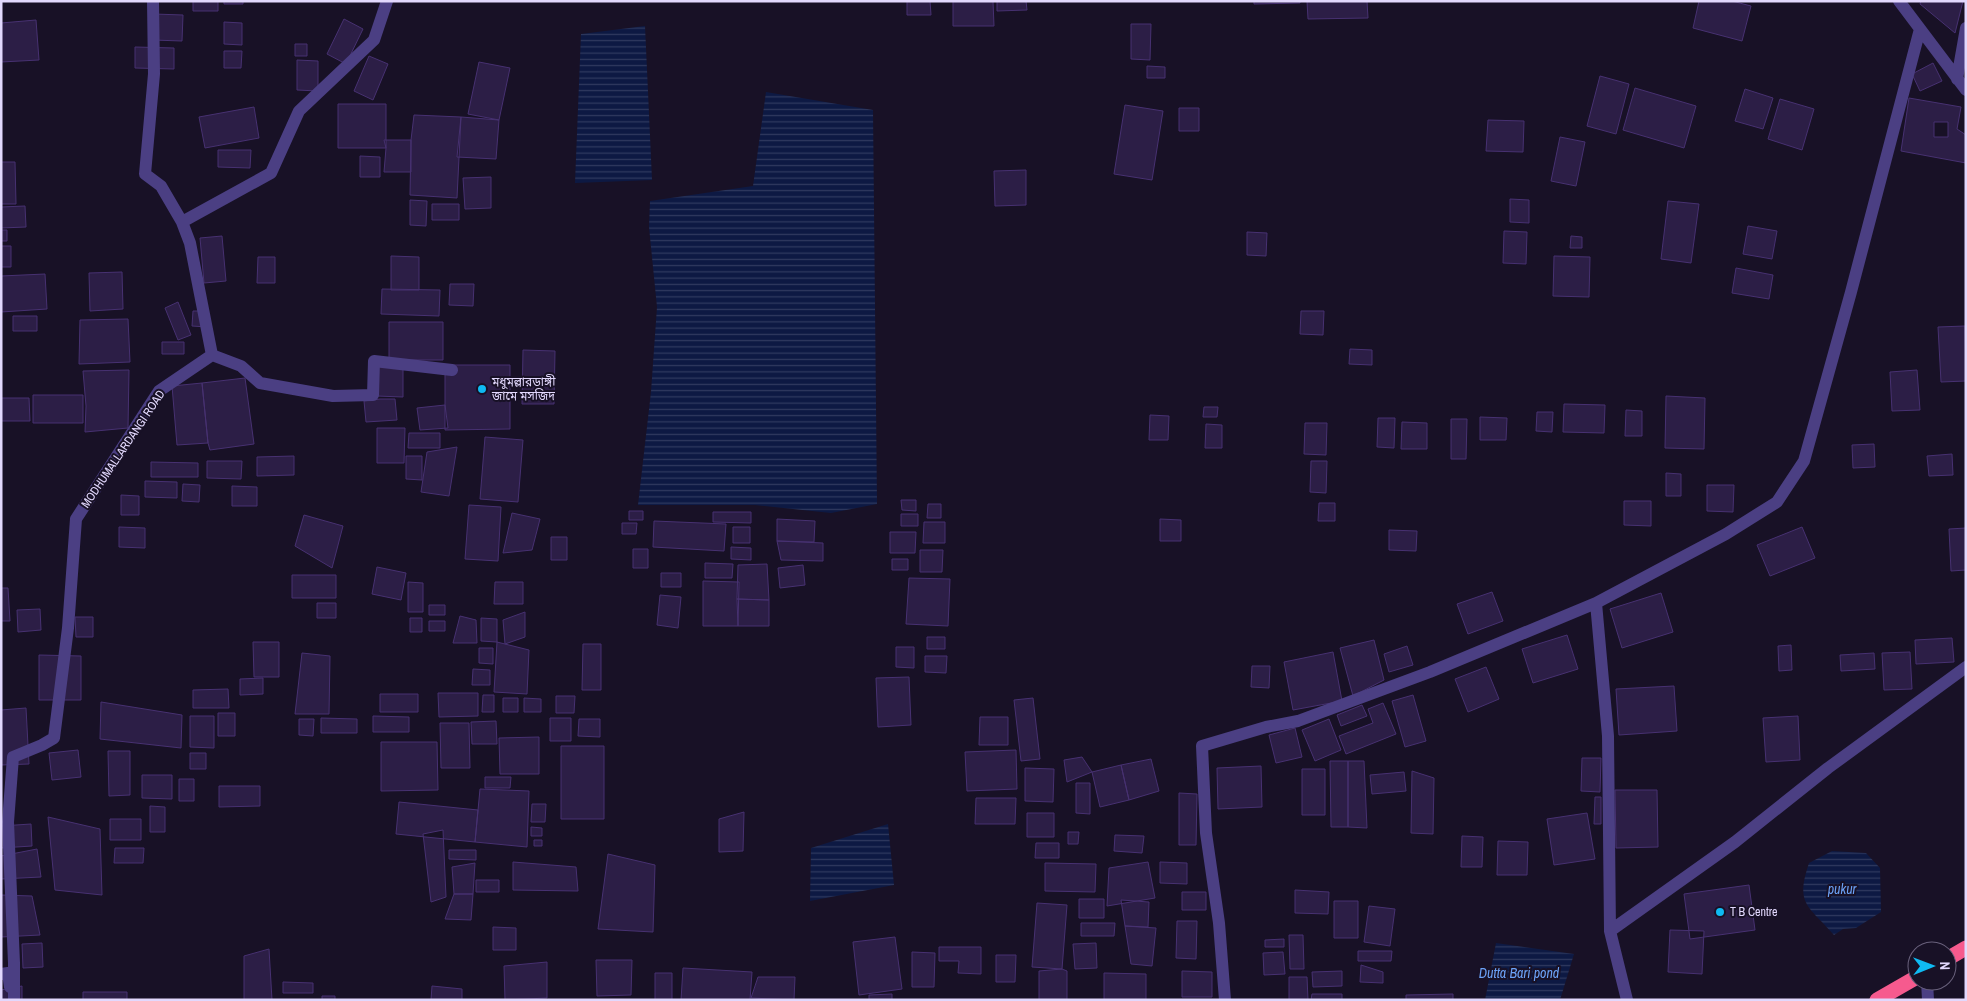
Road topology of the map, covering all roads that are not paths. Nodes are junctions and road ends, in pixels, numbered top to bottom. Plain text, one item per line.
1 (153, 1) edge
2 (387, 1) edge
3 (1899, 1) edge
4 (1966, 28) edge
5 (1920, 29) junction
6 (1957, 79) junction
7 (1966, 90) edge
8 (182, 222) junction
9 (212, 355) junction
10 (452, 370) dead end
11 (1596, 603) junction
12 (1966, 667) edge
13 (1610, 931) junction
14 (1, 974) edge
15 (1907, 982) edge
16 (13, 1000) edge
17 (1225, 1000) edge
18 (1627, 1000) edge
19 (1877, 1000) edge

1 - 8 street
2 - 8 street
3 - 5 street
4 - 6 street
5 - 6 street
5 - 11 street
6 - 7 street
8 - 9 street
9 - 10 street
9 - 16 street, MODHUMALLARDANGI ROAD
11 - 13 street
11 - 17 street
12 - 13 street
13 - 18 street
14 - 16 street
15 - 19 highway

